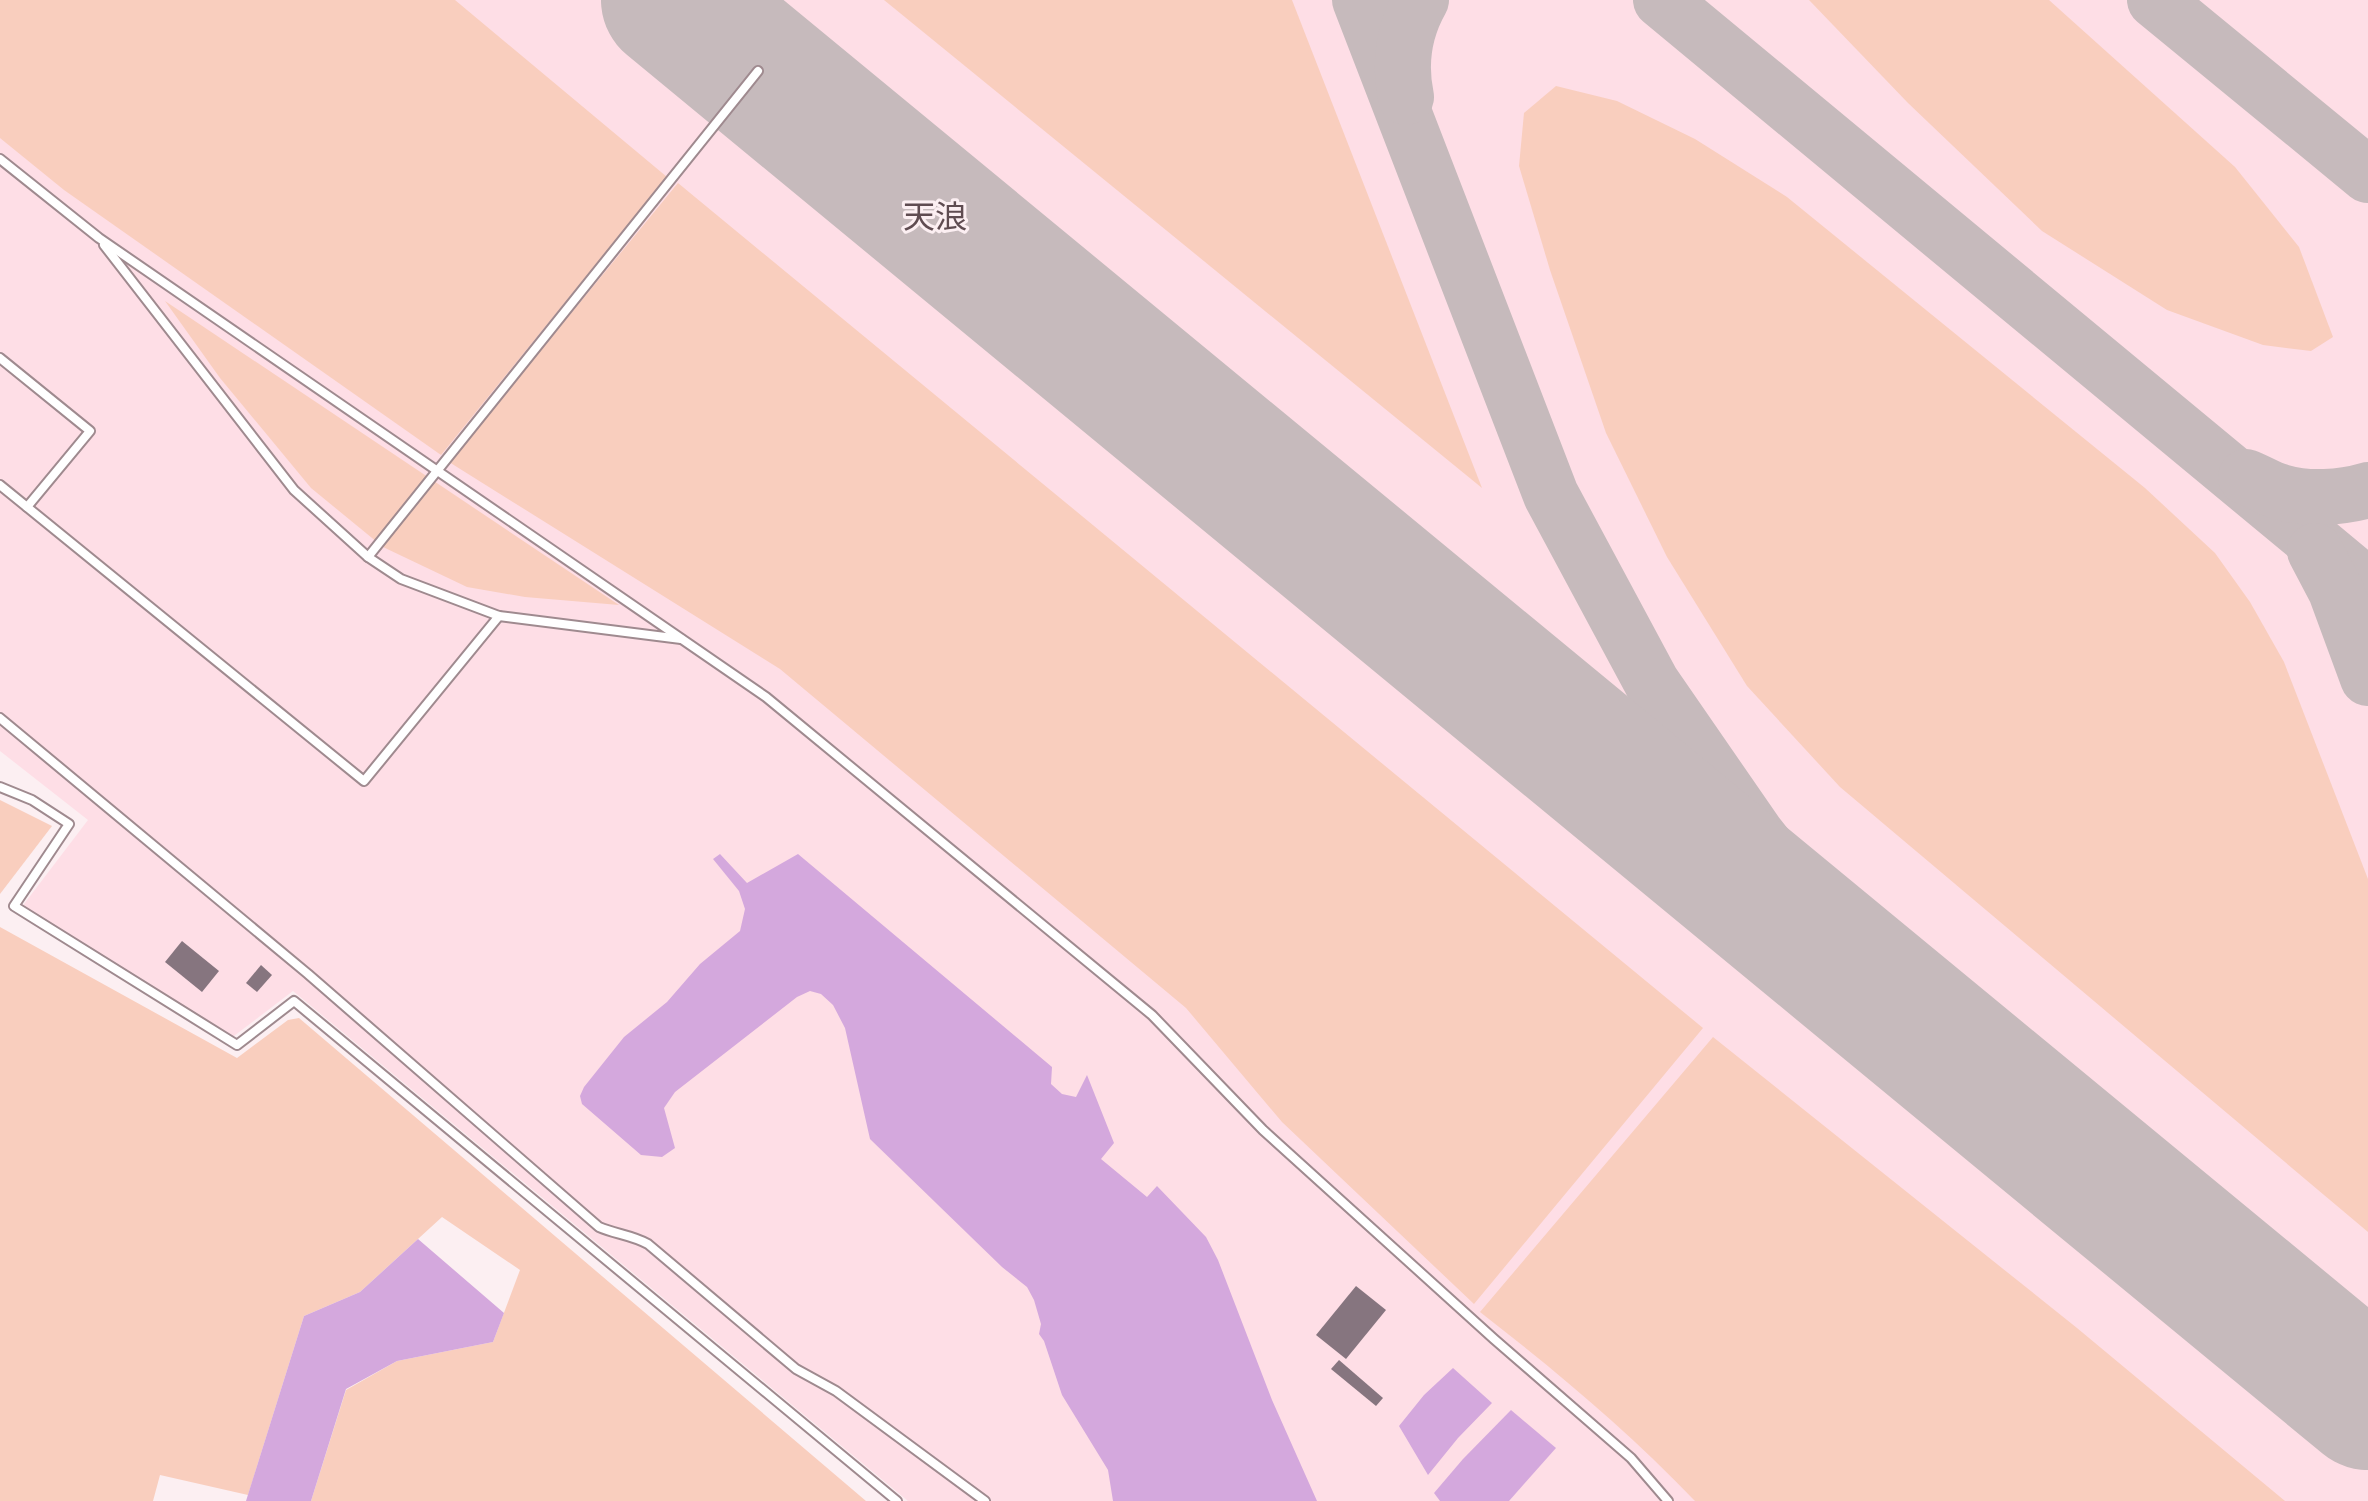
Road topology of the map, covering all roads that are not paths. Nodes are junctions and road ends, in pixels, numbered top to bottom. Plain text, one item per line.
1 (758, 71) dead end
2 (0, 159) edge
3 (99, 238) junction
4 (0, 358) edge
5 (438, 471) junction
6 (0, 485) edge
7 (27, 507) junction
8 (368, 557) junction
9 (499, 616) junction
10 (686, 640) junction
11 (0, 718) edge
12 (0, 787) edge
13 (897, 1501) edge
14 (985, 1501) edge
15 (1668, 1501) edge

1 - 5 lane
2 - 3 lane
3 - 5 lane
3 - 8 lane
4 - 7 lane
5 - 8 lane
5 - 10 lane
6 - 7 lane
7 - 9 lane
8 - 9 lane
9 - 10 lane
10 - 15 lane
11 - 14 lane
12 - 13 lane

